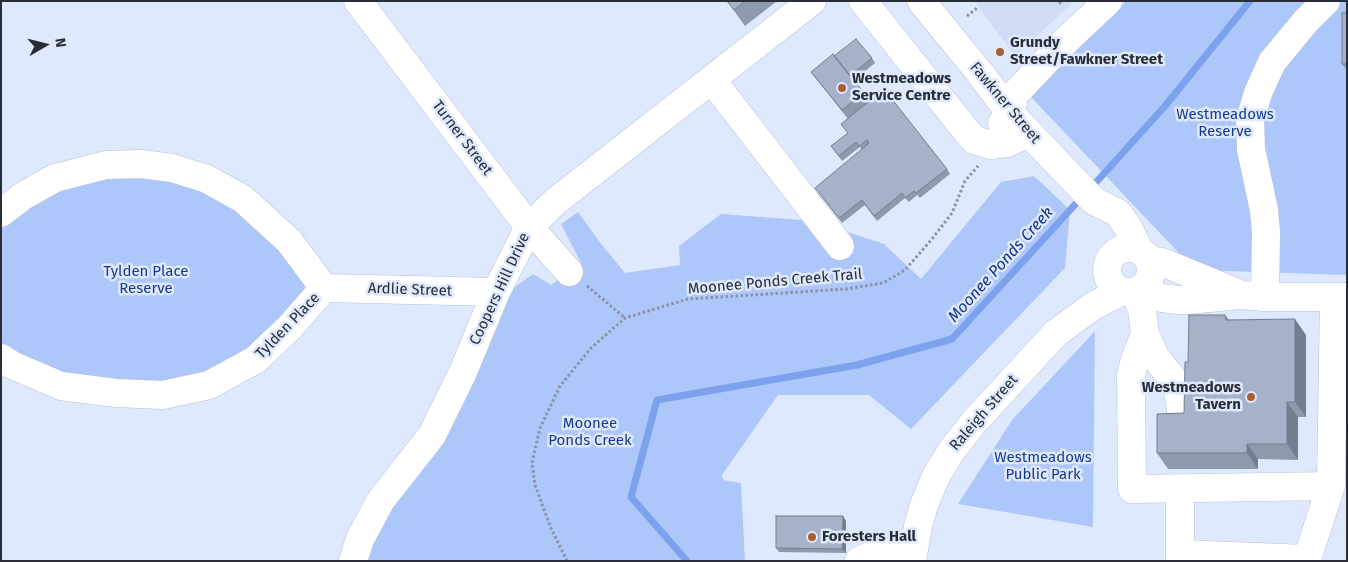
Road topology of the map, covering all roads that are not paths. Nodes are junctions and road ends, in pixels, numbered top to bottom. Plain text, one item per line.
1 (358, 1) edge
2 (812, 1) edge
3 (863, 1) edge
4 (921, 1) edge
5 (1108, 1) edge
6 (1326, 1) edge
7 (712, 80) junction
8 (1010, 113) junction
9 (1029, 134) junction
10 (984, 143) junction
11 (1094, 200) junction
12 (1, 213) edge
13 (530, 226) junction
14 (840, 246) dead end
15 (1144, 255) junction
16 (1110, 259) junction
17 (569, 272) road end
18 (324, 288) junction
19 (1133, 291) junction
20 (496, 292) junction
21 (1253, 296) junction
22 (1340, 297) edge
23 (1056, 333) junction
24 (1145, 334) junction
25 (1, 358) edge
26 (1181, 410) dead end
27 (1331, 486) junction
28 (1180, 488) junction
29 (912, 556) edge
30 (1180, 557) edge
31 (353, 561) edge
32 (859, 561) edge

1 - 13 street, Turner Street
2 - 7 street, Coopers Hill Drive
3 - 10 street
4 - 8 street, Fawkner Street
5 - 8 street
6 - 21 street
7 - 13 street, Coopers Hill Drive
7 - 14 street
8 - 9 street, Fawkner Street
8 - 10 street
9 - 10 street
9 - 11 street, Fawkner Street
11 - 15 street, Fawkner Street
11 - 16 street, Fawkner Street
12 - 18 street, Tylden Place
13 - 17 street, Turner Street
13 - 20 street, Coopers Hill Drive
15 - 16 street
15 - 19 street
15 - 21 street
16 - 19 street
16 - 23 street, Raleigh Street
18 - 20 street, Ardlie Street
18 - 25 street, Tylden Place
19 - 21 street
19 - 23 street, Raleigh Street
19 - 24 street
20 - 31 street, Coopers Hill Drive
21 - 22 street
22 - 27 street
23 - 29 street, Raleigh Street
24 - 26 street
24 - 28 street
27 - 28 street
27 - 30 street
28 - 30 street
29 - 32 street

